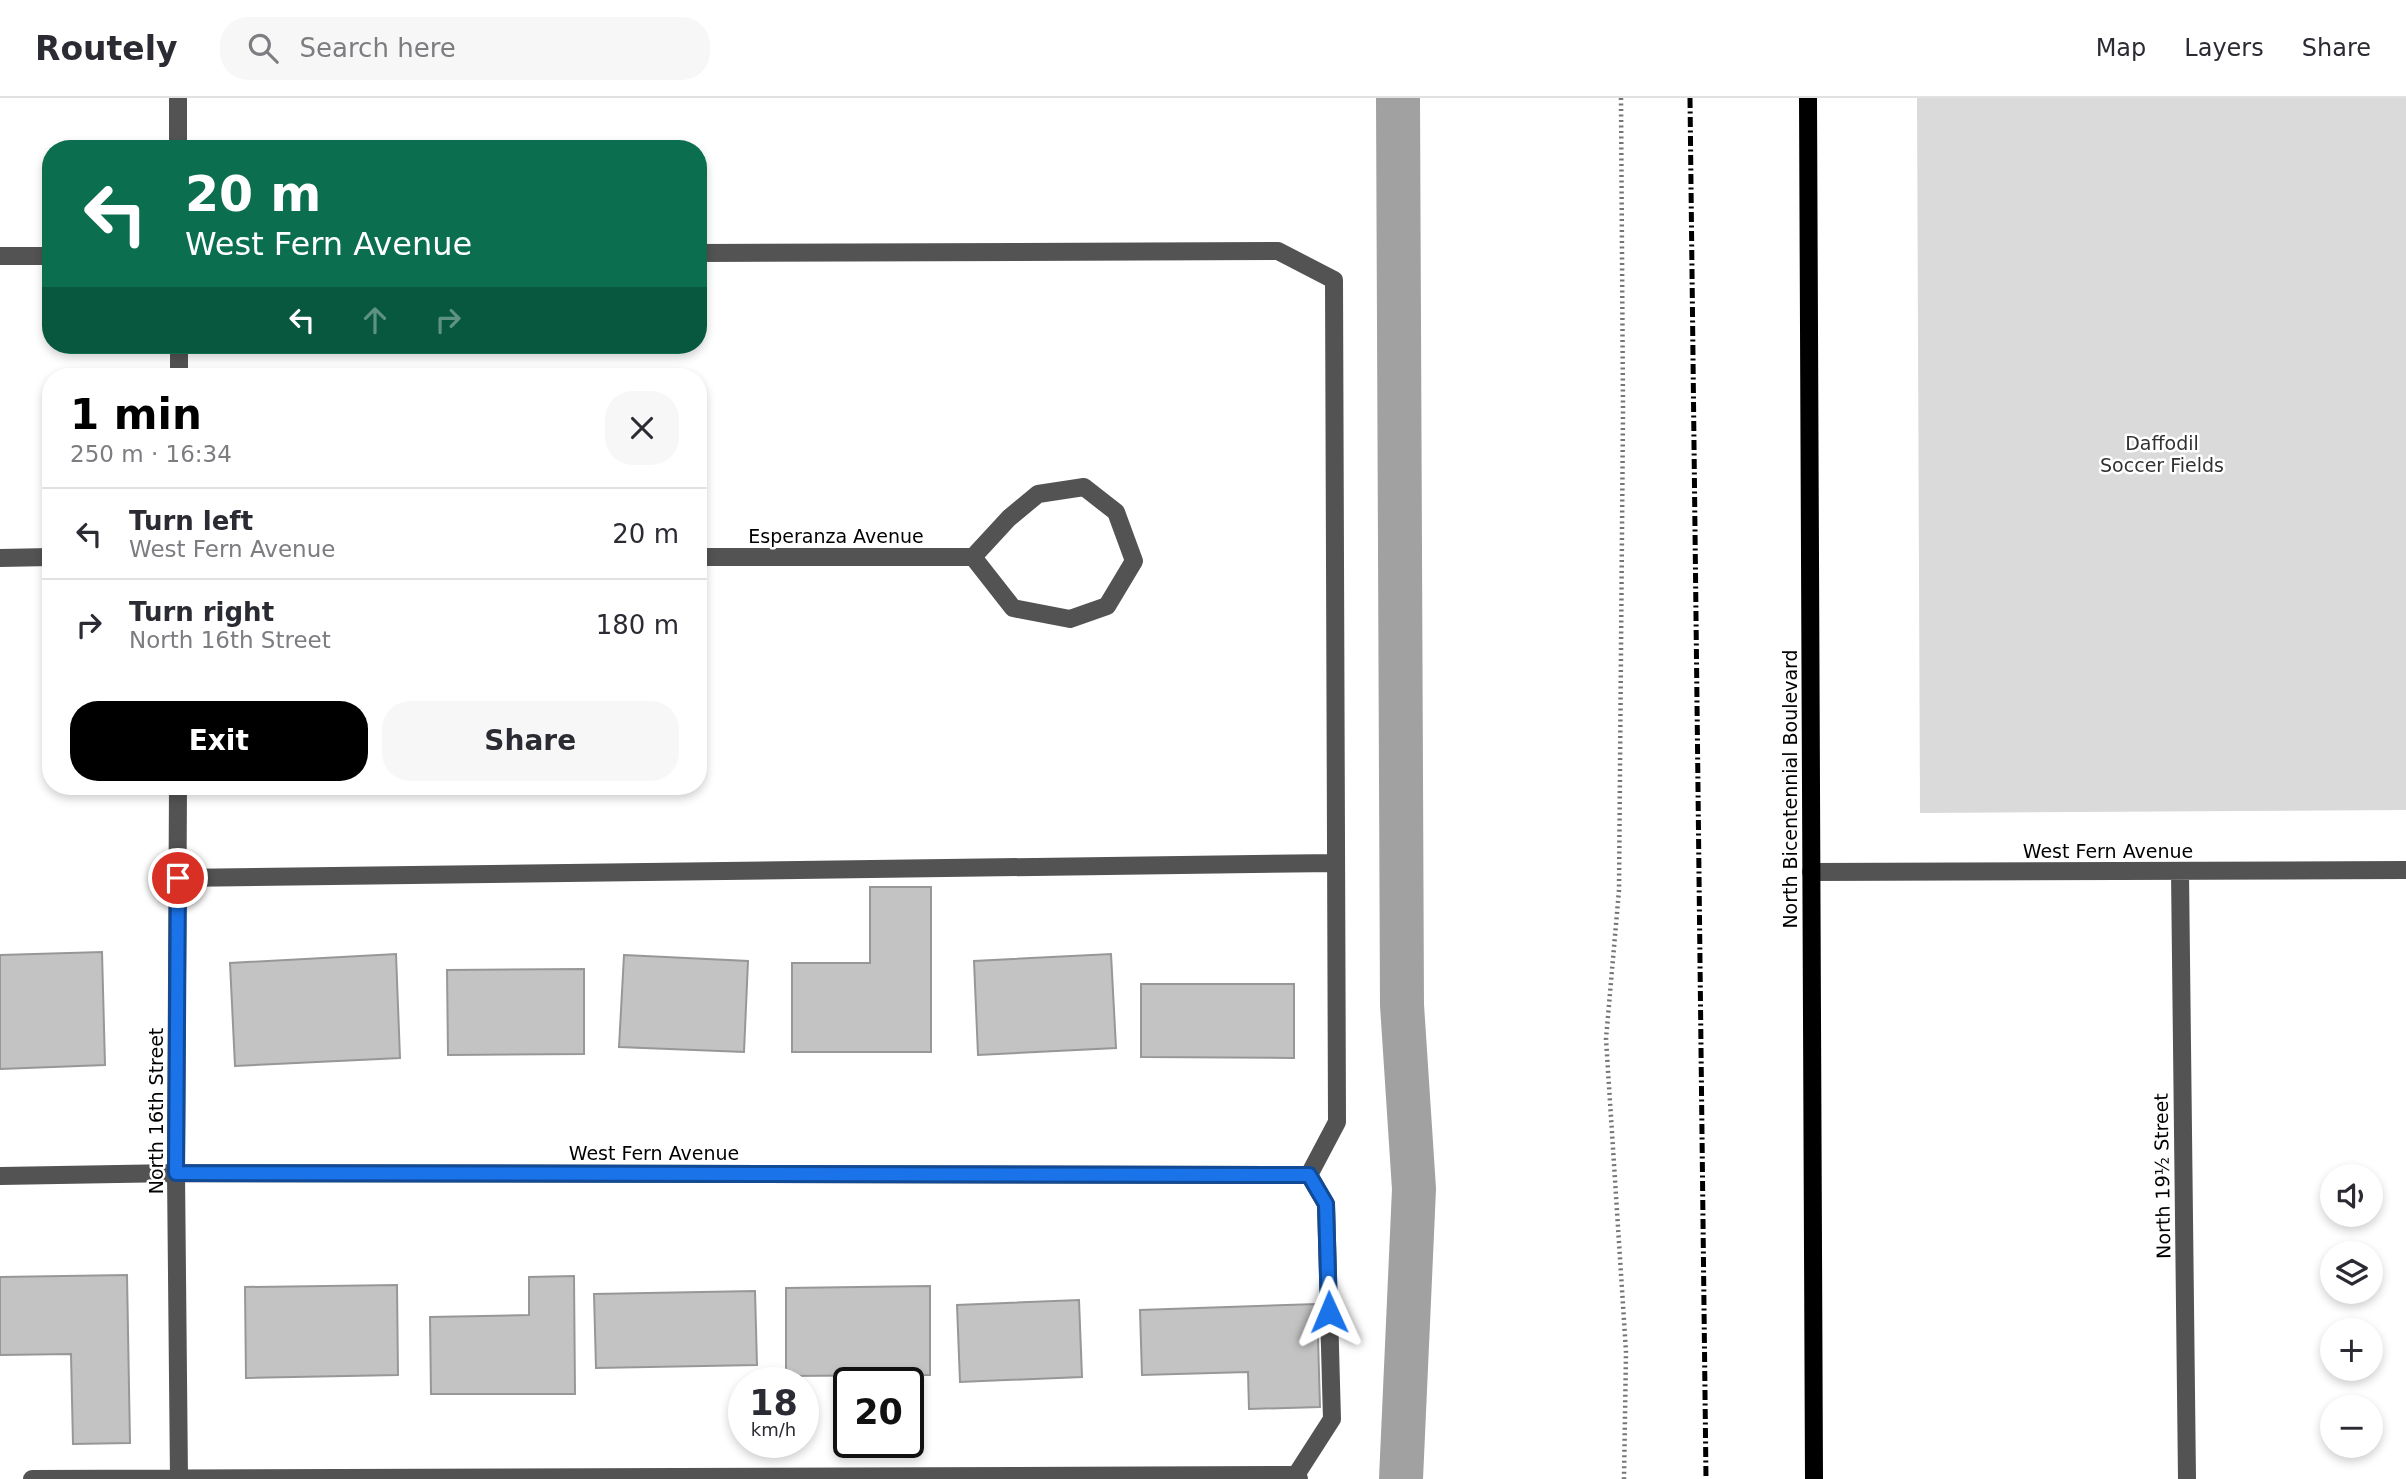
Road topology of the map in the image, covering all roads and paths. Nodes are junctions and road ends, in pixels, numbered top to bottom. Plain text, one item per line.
1 (178, 98) edge
2 (1621, 98) edge
3 (1808, 98) edge
4 (178, 140) edge
5 (707, 253) edge
6 (0, 256) edge
7 (42, 256) edge
8 (42, 557) edge
9 (707, 557) edge
10 (973, 557) junction
11 (0, 558) edge
12 (178, 795) edge
13 (1336, 863) junction
14 (2406, 870) edge
15 (1811, 872) junction
16 (2180, 872) junction
17 (178, 878) junction
18 (176, 1173) junction
19 (1309, 1175) junction
20 (0, 1176) edge
21 (1298, 1477) edge
22 (32, 1479) edge
23 (179, 1479) edge
24 (1624, 1479) edge
25 (1814, 1479) edge
26 (2187, 1479) edge

1 - 4 street
2 - 24 path
3 - 15 main road, North Bicentennial Boulevard
5 - 13 street
6 - 7 street
8 - 11 street
9 - 10 street, Esperanza Avenue
10 - 10 street
12 - 17 street, North 16th Street
13 - 17 street
13 - 19 street
14 - 16 street, West Fern Avenue
15 - 16 street, West Fern Avenue
15 - 25 main road, North Bicentennial Boulevard
16 - 26 street, North 19½ Street
17 - 18 street, North 16th Street
18 - 19 street, West Fern Avenue
18 - 20 street, West Fern Avenue
18 - 23 street, North 16th Street
19 - 21 street
21 - 23 street
22 - 23 street

